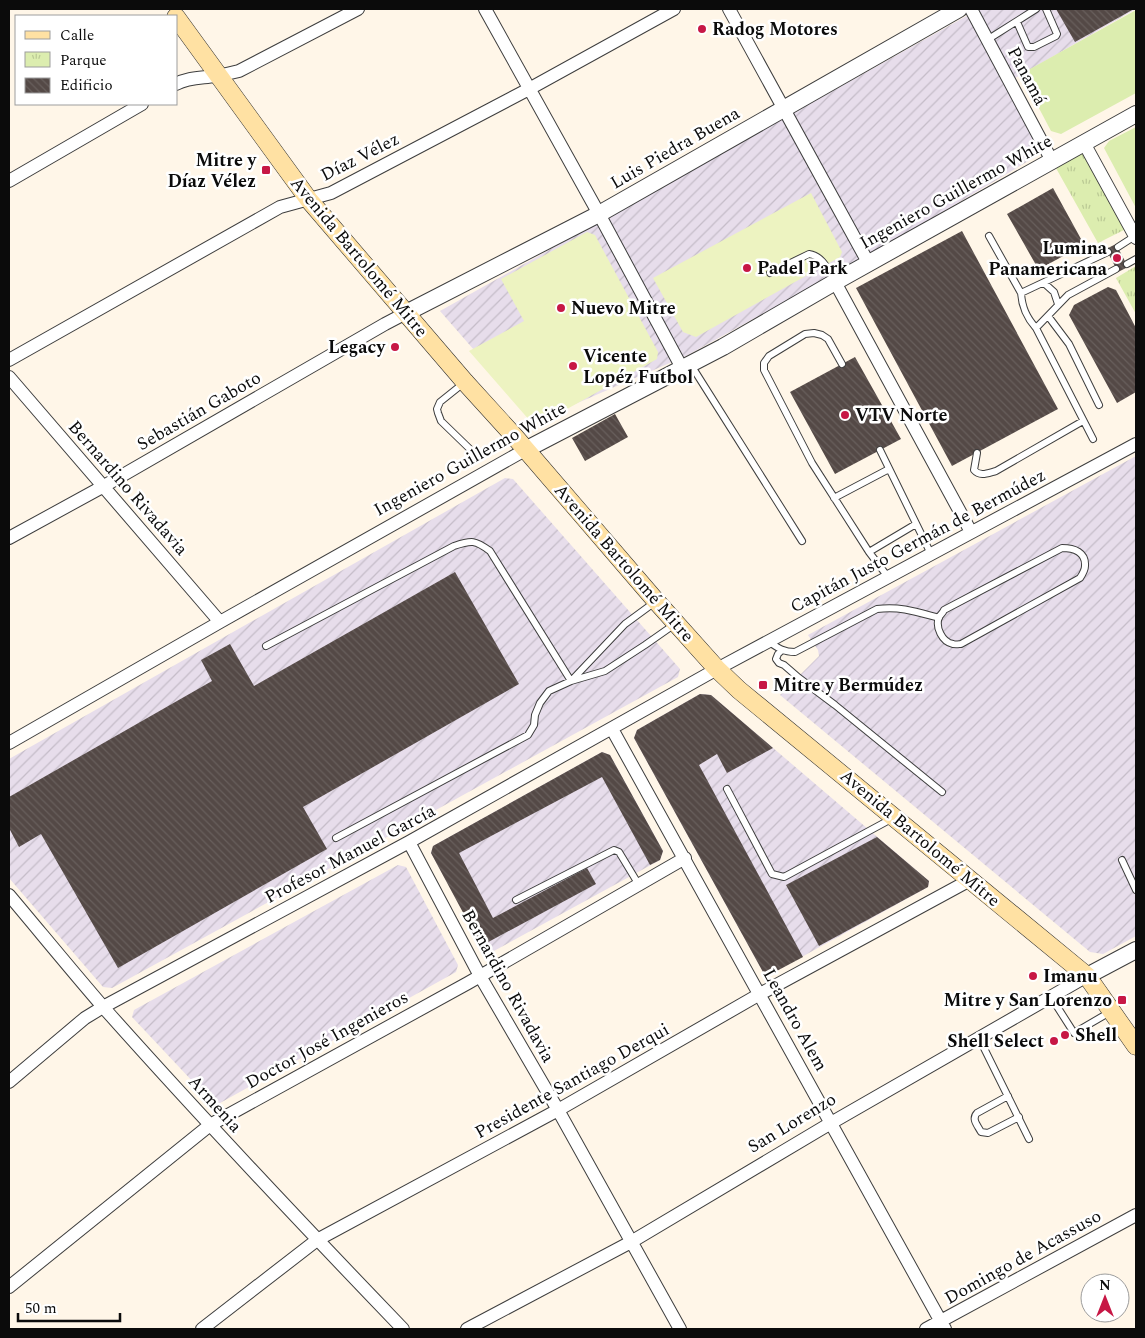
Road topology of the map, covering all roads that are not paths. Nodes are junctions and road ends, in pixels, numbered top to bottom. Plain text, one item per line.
1 (358, 9) edge
2 (485, 9) edge
3 (674, 9) edge
4 (729, 9) edge
5 (959, 9) edge
6 (971, 9) edge
7 (1036, 9) edge
8 (1046, 9) edge
9 (178, 20) edge
10 (1017, 22) junction
11 (987, 40) junction
12 (218, 76) junction
13 (178, 83) edge
14 (529, 89) junction
15 (140, 105) edge
16 (784, 109) junction
17 (1136, 114) edge
18 (1084, 143) junction
19 (1052, 161) junction
20 (9, 181) edge
21 (309, 200) junction
22 (599, 214) junction
23 (989, 236) dead end
24 (1136, 237) edge
25 (1118, 247) dead end
26 (1108, 252) dead end
27 (1136, 259) edge
28 (869, 264) junction
29 (1126, 264) dead end
30 (1116, 269) dead end
31 (770, 273) dead end
32 (835, 282) junction
33 (1044, 283) junction
34 (1021, 293) junction
35 (1058, 304) junction
36 (406, 313) junction
37 (1048, 316) junction
38 (1036, 328) junction
39 (9, 360) edge
40 (842, 364) dead end
41 (686, 366) junction
42 (9, 377) edge
43 (465, 382) junction
44 (1100, 405) dead end
45 (1084, 421) junction
46 (1093, 439) dead end
47 (520, 443) junction
48 (1136, 444) edge
49 (880, 450) dead end
50 (977, 453) dead end
51 (889, 468) junction
52 (104, 486) junction
53 (834, 498) junction
54 (916, 524) junction
55 (971, 532) junction
56 (9, 538) edge
57 (802, 540) dead end
58 (869, 552) junction
59 (931, 554) junction
60 (888, 577) junction
61 (656, 601) junction
62 (939, 618) junction
63 (220, 622) junction
64 (676, 623) junction
65 (768, 641) junction
66 (266, 646) dead end
67 (782, 650) junction
68 (717, 669) junction
69 (571, 681) junction
70 (612, 729) junction
71 (9, 743) edge
72 (727, 789) dead end
73 (942, 792) dead end
74 (894, 817) junction
75 (336, 838) dead end
76 (409, 842) junction
77 (685, 858) junction
78 (1122, 860) dead end
79 (970, 880) junction
80 (639, 885) junction
81 (1136, 890) edge
82 (9, 896) edge
83 (516, 900) dead end
84 (1136, 950) edge
85 (480, 976) junction
86 (1087, 976) junction
87 (760, 994) junction
88 (1051, 997) junction
89 (103, 1007) junction
90 (1112, 1011) junction
91 (979, 1038) junction
92 (1136, 1046) edge
93 (9, 1082) edge
94 (1008, 1096) junction
95 (558, 1110) junction
96 (1019, 1117) junction
97 (831, 1123) junction
98 (210, 1124) junction
99 (1029, 1139) dead end
100 (1136, 1215) edge
101 (317, 1240) junction
102 (631, 1242) junction
103 (9, 1287) edge
104 (943, 1325) edge
105 (202, 1329) edge
106 (403, 1329) edge
107 (467, 1329) edge
108 (680, 1329) edge
109 (926, 1329) edge

1 - 12 street
2 - 14 street
3 - 14 street, Díaz Vélez
4 - 16 street
5 - 16 street, Luis Piedra Buena
6 - 11 street, Panamá
7 - 10 lane
8 - 10 lane
9 - 12 main road, Avenida Bartolomé Mitre
10 - 11 lane
11 - 19 street, Panamá
12 - 13 street
12 - 21 main road, Avenida Bartolomé Mitre
14 - 21 street, Díaz Vélez
14 - 22 street
15 - 20 street
16 - 22 street, Luis Piedra Buena
16 - 28 street
17 - 18 street, Ingeniero Guillermo White
18 - 19 street, Ingeniero Guillermo White
18 - 24 street
19 - 28 street, Ingeniero Guillermo White
21 - 36 main road, Avenida Bartolomé Mitre
21 - 39 street, Díaz Vélez
22 - 36 street, Luis Piedra Buena
22 - 41 street
23 - 34 lane
24 - 25 lane
26 - 33 lane
27 - 29 lane
28 - 32 street, Ingeniero Guillermo White
30 - 35 lane
31 - 32 lane
32 - 41 street, Ingeniero Guillermo White
32 - 55 street
33 - 34 lane
33 - 35 lane
34 - 38 lane
35 - 37 lane
36 - 43 main road, Avenida Bartolomé Mitre
36 - 52 street, Sebastián Gaboto
37 - 38 lane
37 - 44 lane
38 - 45 lane
40 - 53 lane
41 - 47 street, Ingeniero Guillermo White
41 - 57 lane
42 - 52 street, Bernardino Rivadavia
43 - 47 main road, Avenida Bartolomé Mitre
43 - 47 lane
45 - 46 lane
45 - 50 lane
47 - 61 main road, Avenida Bartolomé Mitre
47 - 63 street, Ingeniero Guillermo White
48 - 55 street, Capitán Justo Germán de Bermúdez
49 - 51 lane
51 - 53 lane
51 - 54 lane
52 - 56 street, Sebastián Gaboto
52 - 63 street, Bernardino Rivadavia
53 - 58 lane
54 - 58 lane
54 - 59 lane
55 - 59 street, Capitán Justo Germán de Bermúdez
58 - 60 lane
59 - 60 street, Capitán Justo Germán de Bermúdez
60 - 65 street, Capitán Justo Germán de Bermúdez
61 - 64 main road, Avenida Bartolomé Mitre
61 - 69 lane
62 - 62 lane
62 - 67 lane
63 - 71 street, Ingeniero Guillermo White
64 - 68 main road, Avenida Bartolomé Mitre
64 - 69 lane
65 - 67 lane
65 - 68 street, Capitán Justo Germán de Bermúdez
66 - 69 lane
67 - 73 lane
68 - 70 street, Profesor Manuel García
68 - 74 main road, Avenida Bartolomé Mitre
69 - 75 lane
70 - 76 street, Profesor Manuel García
70 - 77 street, Leandro Alem
72 - 74 lane
74 - 79 main road, Avenida Bartolomé Mitre
76 - 85 street, Bernardino Rivadavia
76 - 89 street, Profesor Manuel García
77 - 80 street, Doctor José Ingenieros
77 - 87 street, Leandro Alem
78 - 81 lane
79 - 86 main road, Avenida Bartolomé Mitre
79 - 87 street, Presidente Santiago Derqui
80 - 83 lane
80 - 85 street, Doctor José Ingenieros
82 - 89 street, Armenia
84 - 86 street, San Lorenzo
85 - 95 street, Bernardino Rivadavia
85 - 98 street, Doctor José Ingenieros
86 - 88 street, San Lorenzo
86 - 90 main road, Avenida Bartolomé Mitre
87 - 95 street, Presidente Santiago Derqui
87 - 97 street, Leandro Alem
88 - 90 lane
88 - 91 street, San Lorenzo
89 - 93 street, Profesor Manuel García
89 - 98 street, Armenia
90 - 92 main road, Avenida Bartolomé Mitre
91 - 94 lane
91 - 97 street, San Lorenzo
94 - 96 lane
94 - 96 lane
95 - 101 street, Presidente Santiago Derqui
95 - 102 street, Bernardino Rivadavia
96 - 99 lane
97 - 102 street, San Lorenzo
97 - 104 street, Leandro Alem
98 - 101 street, Armenia
98 - 103 street, Doctor José Ingenieros
100 - 104 street, Domingo de Acassuso
101 - 105 street, Presidente Santiago Derqui
101 - 106 street, Armenia
102 - 107 street, San Lorenzo
102 - 108 street, Bernardino Rivadavia
104 - 109 street, Domingo de Acassuso

